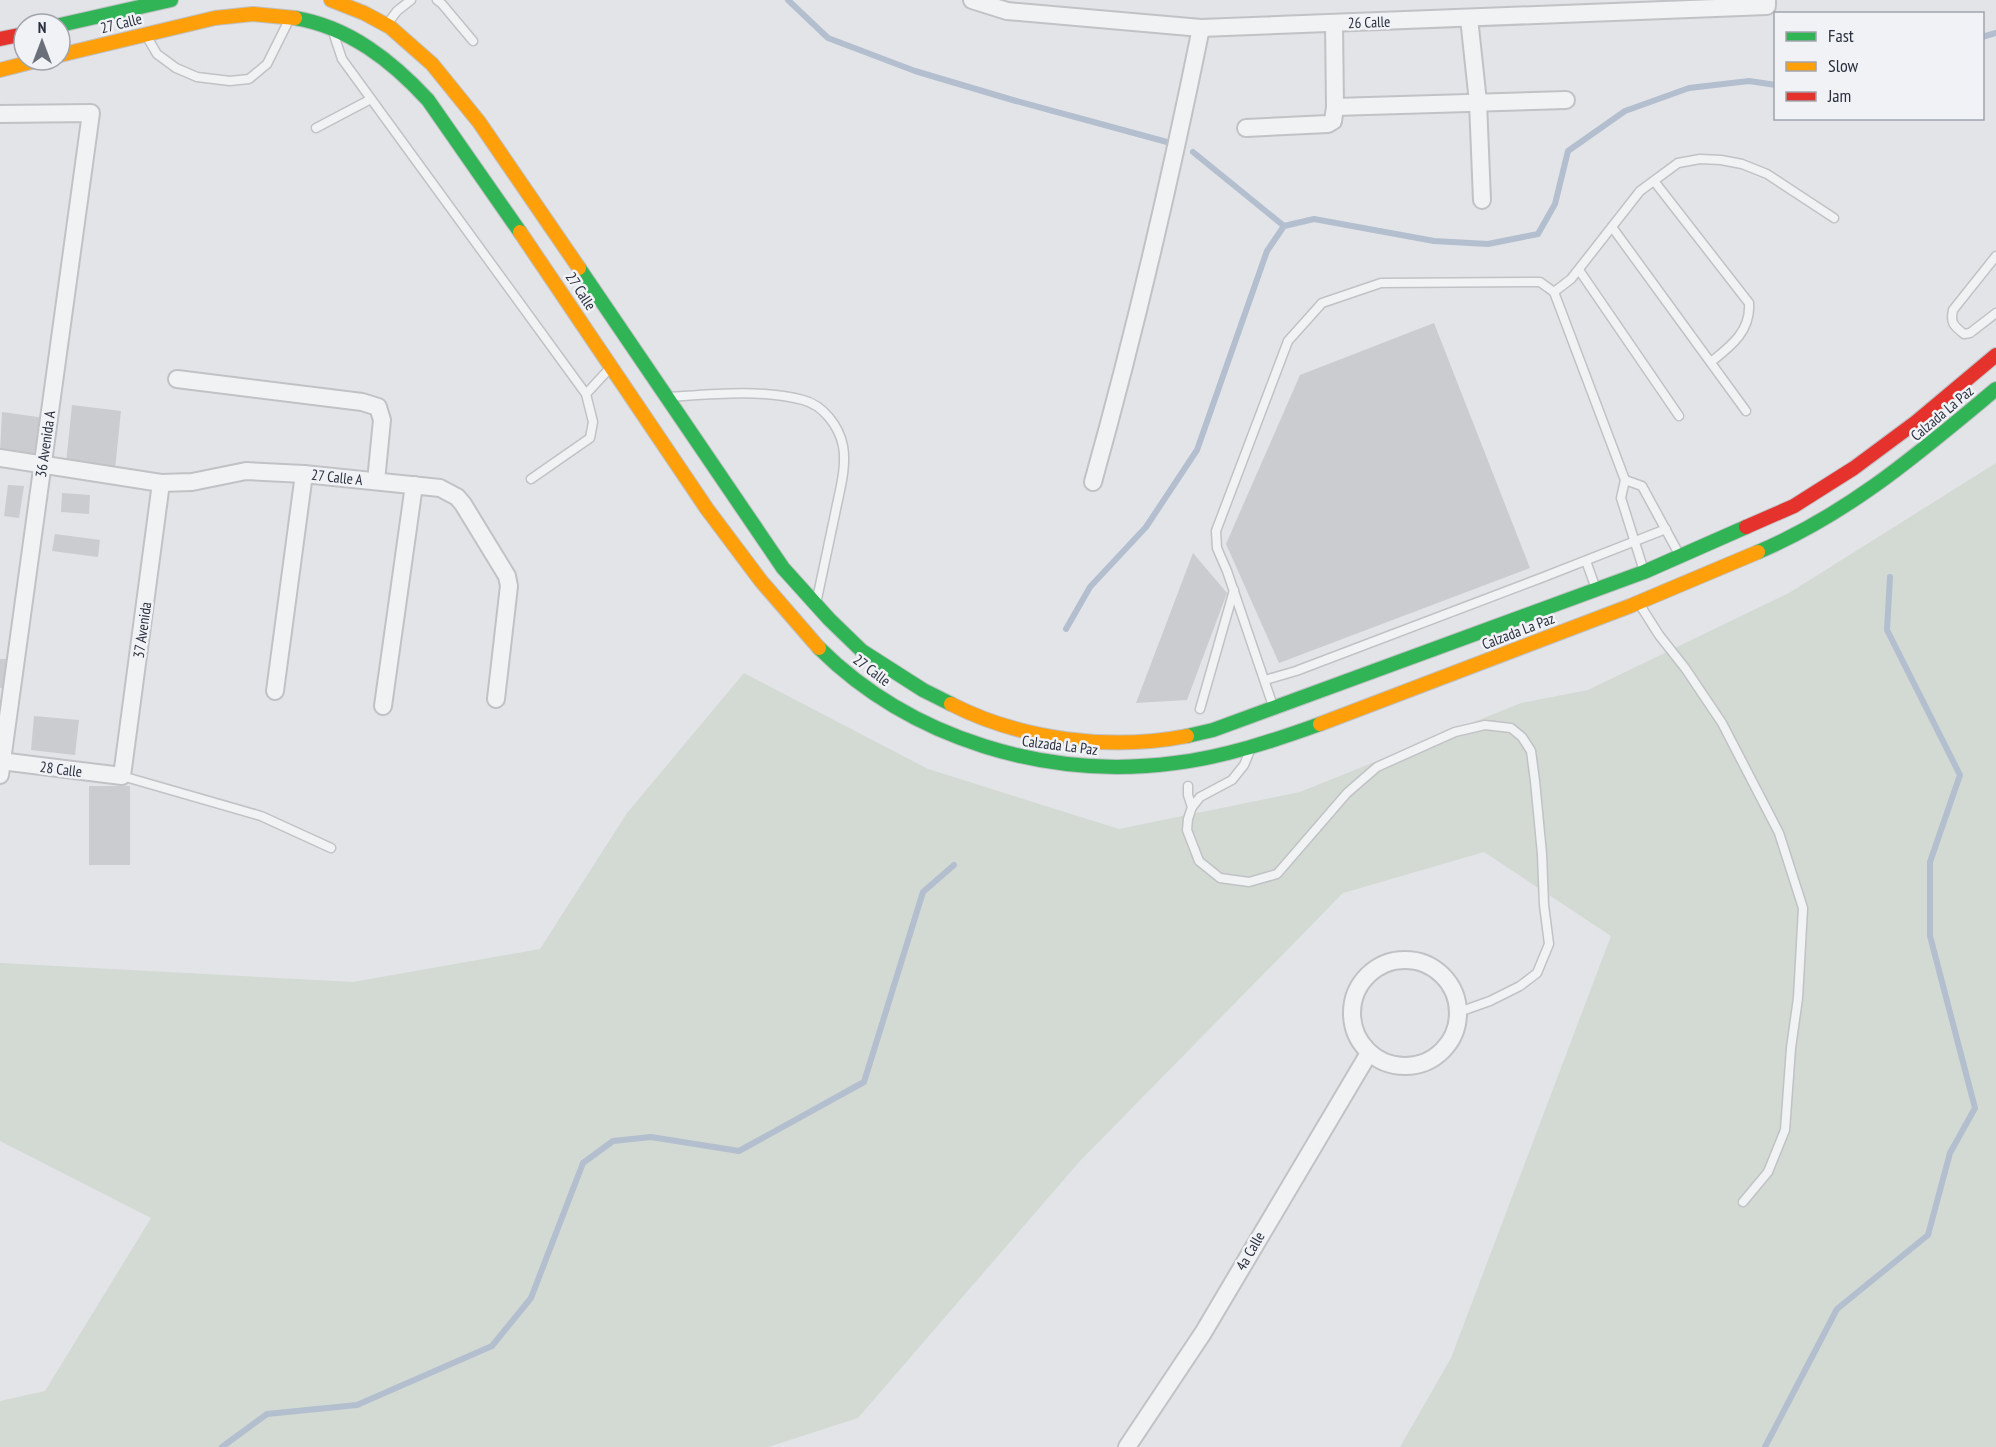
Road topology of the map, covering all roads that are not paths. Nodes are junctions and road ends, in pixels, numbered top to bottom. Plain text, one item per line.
1 (171, 0) edge
2 (331, 0) edge
3 (411, 0) edge
4 (437, 0) edge
5 (975, 0) edge
6 (1767, 3) edge
7 (1684, 5) edge
8 (290, 17) junction
9 (1469, 18) junction
10 (72, 22) edge
11 (1334, 23) junction
12 (386, 26) junction
13 (331, 28) junction
14 (1201, 28) junction
15 (146, 34) junction
16 (473, 41) dead end
17 (72, 52) edge
18 (371, 99) junction
19 (1566, 100) dead end
20 (1478, 102) junction
21 (1335, 107) junction
22 (0, 114) edge
23 (316, 128) dead end
24 (1246, 128) dead end
25 (1654, 181) junction
26 (1482, 200) dead end
27 (1834, 218) dead end
28 (1612, 227) junction
29 (1996, 256) edge
30 (1578, 270) junction
31 (1554, 292) junction
32 (1996, 313) edge
33 (1996, 355) edge
34 (1711, 362) junction
35 (611, 367) junction
36 (177, 379) dead end
37 (1996, 389) edge
38 (586, 394) junction
39 (668, 397) junction
40 (1746, 411) dead end
41 (1679, 416) dead end
42 (0, 458) edge
43 (43, 463) junction
44 (304, 474) junction
45 (531, 479) dead end
46 (1625, 480) junction
47 (376, 481) junction
48 (1093, 482) dead end
49 (161, 483) junction
50 (414, 485) junction
51 (1666, 529) junction
52 (1636, 542) junction
53 (1681, 557) junction
54 (1586, 561) junction
55 (1644, 572) junction
56 (1234, 589) junction
57 (1596, 589) junction
58 (1638, 602) junction
59 (816, 606) junction
60 (1265, 680) junction
61 (275, 691) dead end
62 (496, 699) dead end
63 (384, 706) dead end
64 (1200, 708) dead end
65 (1274, 708) junction
66 (1009, 728) joint
67 (1251, 747) junction
68 (1002, 753) joint
69 (1, 766) edge
70 (122, 776) junction
71 (1188, 786) dead end
72 (1192, 807) junction
73 (331, 848) dead end
74 (1459, 1012) junction
75 (1369, 1053) junction
76 (1743, 1202) dead end
77 (1127, 1447) edge

1 - 10 main road, 27 Calle
2 - 12 main road, 27 Calle
3 - 12 lane
4 - 16 lane
5 - 14 street, 26 Calle
6 - 7 street, 26 Calle
7 - 9 street, 26 Calle
8 - 13 main road, 27 Calle
8 - 15 main road, 27 Calle
8 - 15 lane
9 - 11 street, 26 Calle
9 - 20 street
11 - 14 street, 26 Calle
11 - 21 street
12 - 39 main road, 27 Calle
13 - 18 lane
13 - 35 main road, 27 Calle
14 - 48 street
15 - 17 main road, 27 Calle
18 - 23 lane
18 - 38 lane
19 - 20 street
20 - 21 street
20 - 26 street
21 - 24 street
22 - 43 street, 36 Avenida A
25 - 27 lane
25 - 28 lane
25 - 34 lane
28 - 30 lane
28 - 34 lane
29 - 32 lane
30 - 31 lane
30 - 41 lane
31 - 46 lane
31 - 56 lane
33 - 53 main road, Calzada La Paz
34 - 40 lane
35 - 38 lane
35 - 68 main road, 27 Calle
36 - 47 street
37 - 58 main road, Calzada La Paz
38 - 45 lane
39 - 59 main road, 27 Calle
39 - 59 lane
42 - 43 street, 27 Calle A
43 - 49 street, 27 Calle A
43 - 69 street, 36 Avenida A
44 - 47 street, 27 Calle A
44 - 49 street, 27 Calle A
44 - 61 street
46 - 51 lane
46 - 52 lane
47 - 50 street, 27 Calle A
49 - 70 street, 37 Avenida
50 - 62 street, 27 Calle A
50 - 63 street
51 - 52 lane
51 - 53 lane
52 - 54 lane
52 - 55 lane
53 - 55 main road, Calzada La Paz
54 - 57 lane
54 - 60 lane
55 - 57 main road, Calzada La Paz
56 - 60 lane
56 - 64 lane
57 - 65 main road, Calzada La Paz
58 - 67 main road, Calzada La Paz
58 - 76 lane
59 - 66 main road, 27 Calle
60 - 65 lane
65 - 66 main road, Calzada La Paz
67 - 68 main road, Calzada La Paz
67 - 72 lane
69 - 70 street, 28 Calle
70 - 73 lane
71 - 72 lane
72 - 74 lane
74 - 75 street
74 - 75 street
75 - 77 street, 4a Calle

